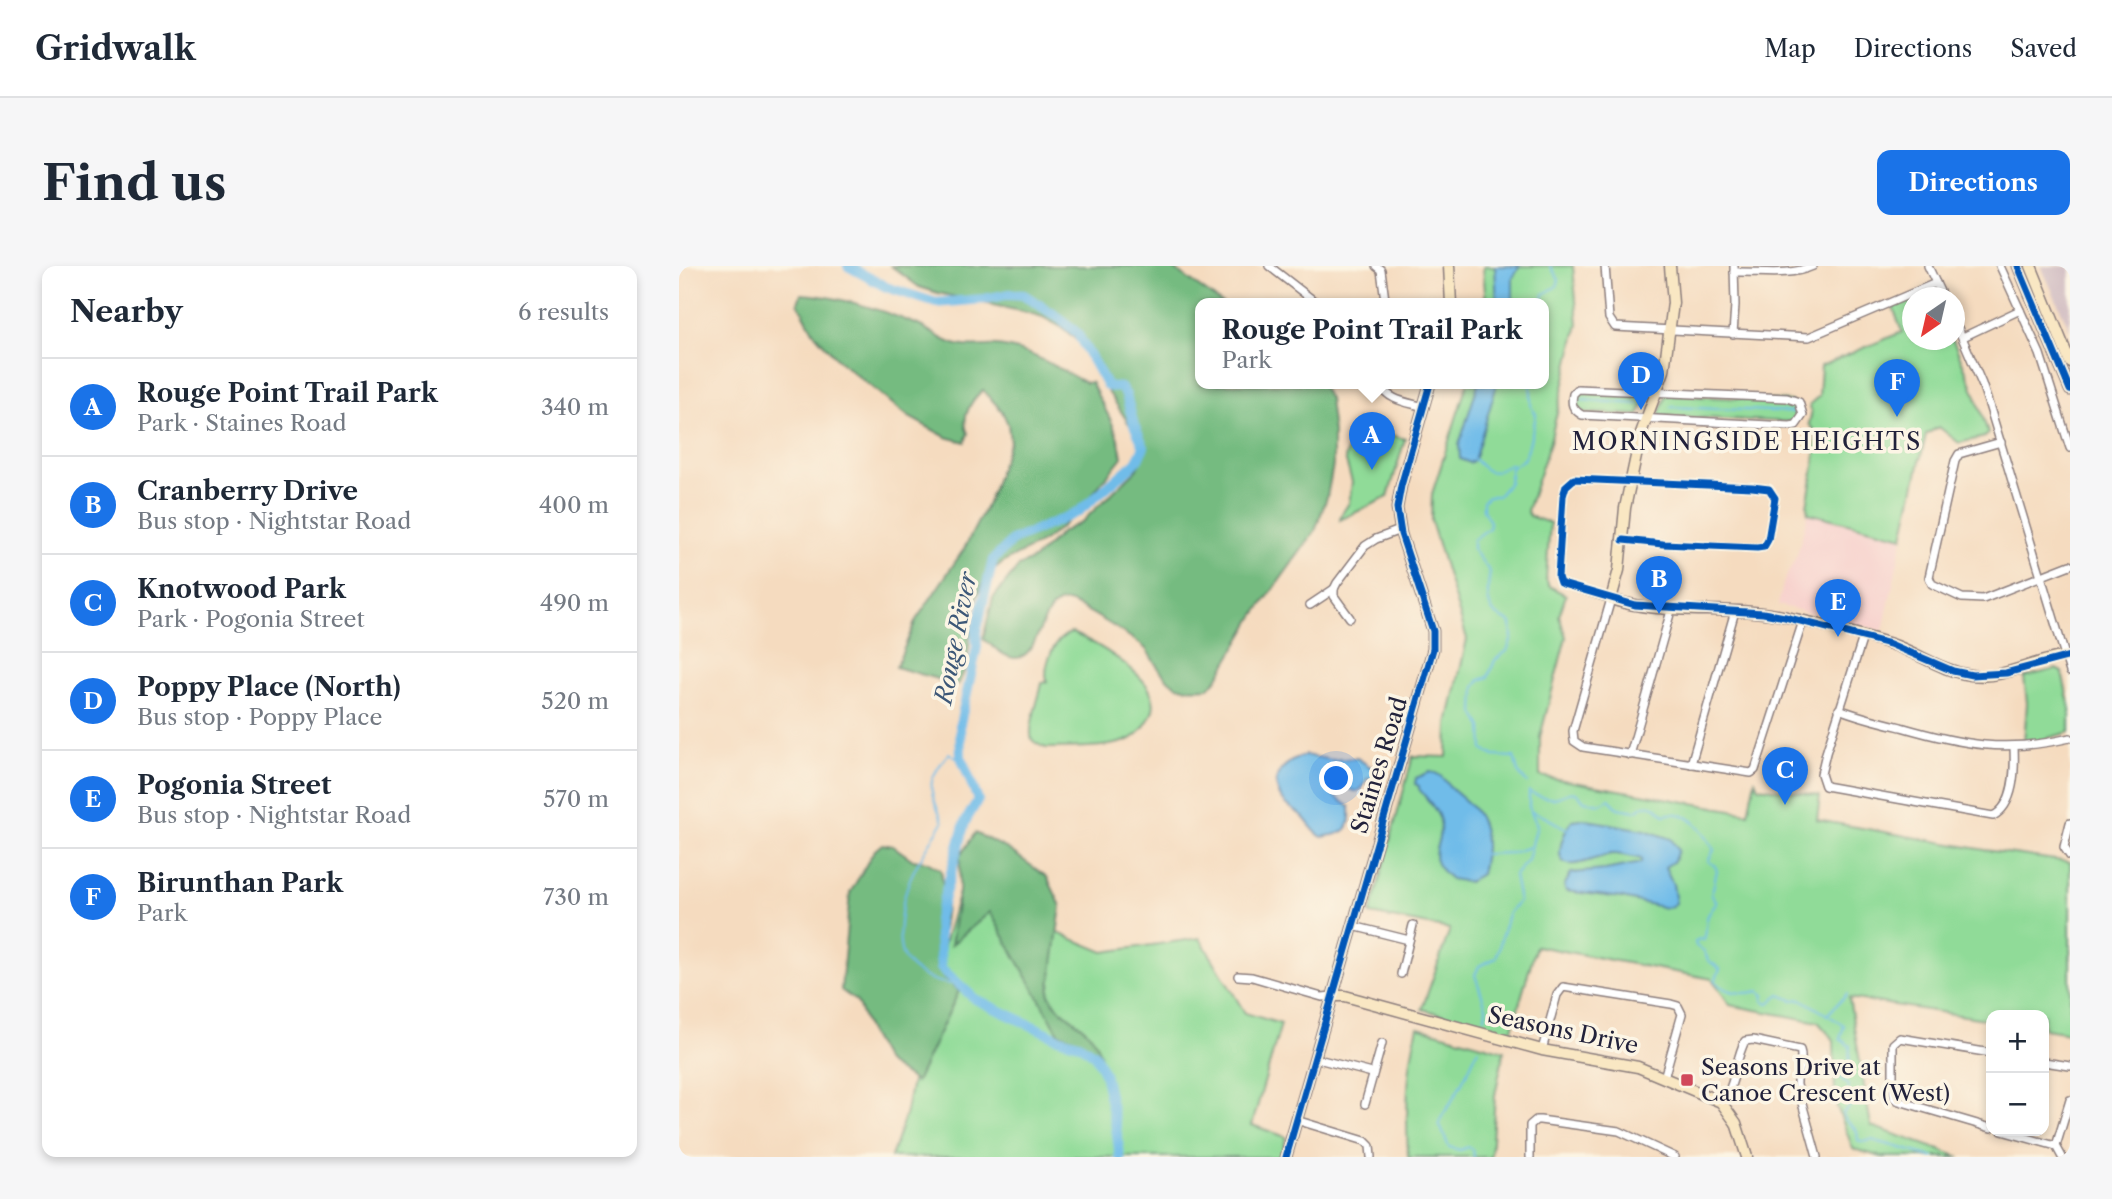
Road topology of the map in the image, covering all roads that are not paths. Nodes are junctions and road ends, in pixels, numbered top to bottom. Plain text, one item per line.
1 (1270, 266) edge
2 (1376, 266) edge
3 (1449, 266) edge
4 (1605, 266) edge
5 (1670, 266) edge
6 (1813, 266) edge
7 (1928, 266) edge
8 (2000, 266) edge
9 (2018, 266) edge
10 (2031, 266) edge
11 (1734, 269) edge
12 (1936, 283) junction
13 (1938, 287) edge
14 (1310, 298) edge
15 (1385, 298) edge
16 (1451, 298) edge
17 (2020, 310) junction
18 (1671, 331) junction
19 (1733, 334) junction
20 (1965, 336) edge
21 (1965, 342) edge
22 (2070, 362) edge
23 (1382, 389) edge
24 (1429, 389) edge
25 (2070, 390) edge
26 (1657, 391) junction
27 (1424, 407) junction
28 (1647, 418) junction
29 (2001, 442) junction
30 (2070, 448) edge
31 (1630, 481) junction
32 (1400, 530) junction
33 (1623, 540) junction
34 (2070, 565) edge
35 (2041, 576) junction
36 (1334, 589) junction
37 (1611, 598) junction
38 (1310, 605) dead end
39 (1672, 607) junction
40 (1735, 611) junction
41 (1350, 618) dead end
42 (1803, 621) junction
43 (1863, 637) junction
44 (2069, 655) edge
45 (2070, 672) edge
46 (1839, 709) junction
47 (2070, 738) edge
48 (2014, 747) junction
49 (1630, 755) junction
50 (1691, 764) junction
51 (2070, 823) edge
52 (2070, 856) edge
53 (1413, 925) dead end
54 (1353, 926) junction
55 (1409, 940) junction
56 (1401, 974) dead end
57 (1238, 976) dead end
58 (1333, 996) junction
59 (1382, 1043) dead end
60 (1542, 1050) junction
61 (1986, 1052) edge
62 (1314, 1058) junction
63 (2049, 1063) edge
64 (2070, 1066) edge
65 (1372, 1073) junction
66 (1664, 1078) junction
67 (2070, 1100) edge
68 (1721, 1102) junction
69 (1365, 1104) dead end
70 (1296, 1120) junction
71 (1986, 1127) edge
72 (2020, 1136) edge
73 (2056, 1146) junction
74 (1744, 1156) edge
75 (1286, 1157) edge
76 (1371, 1157) edge
77 (1530, 1157) edge
78 (1675, 1157) edge
79 (1817, 1157) edge
80 (2061, 1157) edge

1 - 14 street
2 - 15 street
3 - 16 street
4 - 18 street
5 - 18 street
6 - 11 street
7 - 12 street
8 - 17 street
9 - 25 street
10 - 22 street
11 - 19 street
12 - 13 street
12 - 19 street
17 - 20 street
17 - 30 street
18 - 19 street
18 - 26 street
21 - 29 street
23 - 27 street
24 - 27 street, Staines Road
26 - 28 street
26 - 28 street
26 - 28 street
27 - 32 street, Staines Road
28 - 31 street
29 - 35 street
29 - 35 street
31 - 33 street
31 - 33 street
31 - 37 street
32 - 36 street
32 - 54 street, Staines Road
33 - 37 street
34 - 35 street
35 - 44 street
36 - 38 street
36 - 41 street
37 - 39 street
37 - 49 street
39 - 40 street
39 - 49 street
40 - 42 street
40 - 50 street
42 - 43 street
42 - 50 street
43 - 44 street
43 - 46 street
44 - 45 street
46 - 48 street
46 - 48 street
47 - 48 street
49 - 50 street
51 - 52 street
53 - 55 street
54 - 55 street
54 - 58 street, Staines Road
55 - 56 street
57 - 58 street
58 - 60 street, Seasons Drive
58 - 62 street, Staines Road
59 - 65 street
60 - 66 street, Seasons Drive
60 - 66 street
61 - 71 street
62 - 65 street
62 - 70 street, Staines Road
63 - 64 street
65 - 69 street
66 - 68 street, Seasons Drive
67 - 73 street
68 - 74 street
68 - 79 street
70 - 75 street, Staines Road
70 - 76 street
72 - 73 street
73 - 80 street
77 - 78 street

